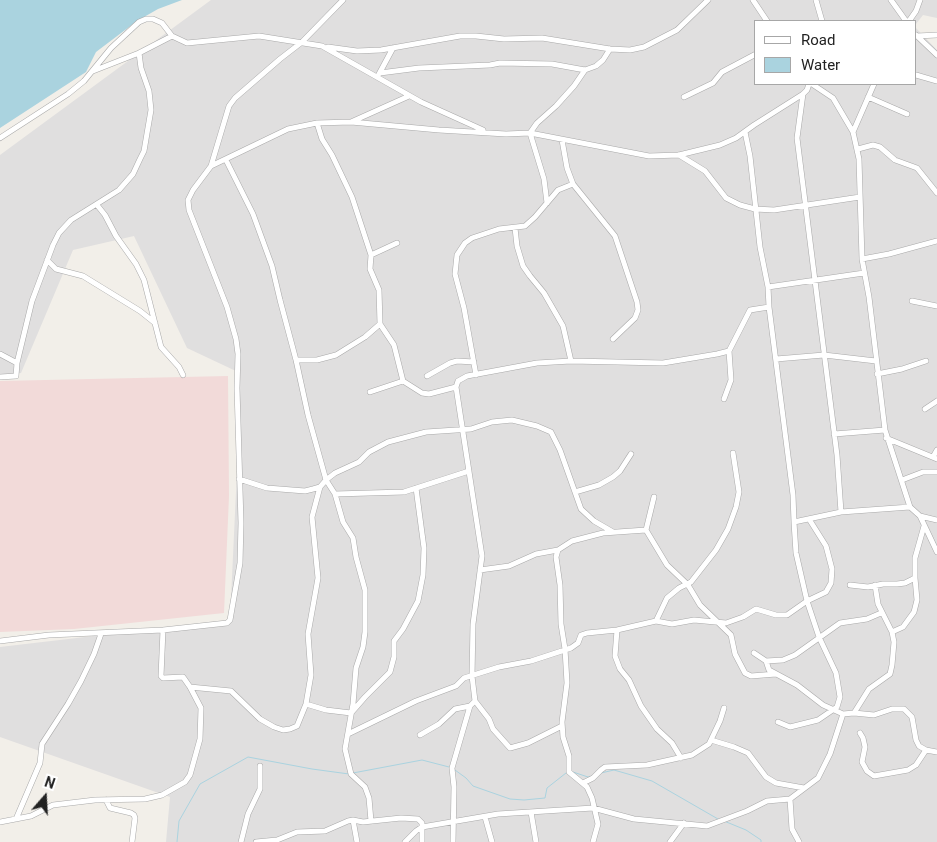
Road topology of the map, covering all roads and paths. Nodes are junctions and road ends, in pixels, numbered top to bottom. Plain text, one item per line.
1 (343, 0) edge
2 (708, 0) edge
3 (752, 0) edge
4 (816, 0) edge
5 (891, 0) edge
6 (920, 0) edge
7 (766, 20) edge
8 (822, 20) edge
9 (906, 20) edge
10 (908, 20) edge
11 (917, 35) edge
12 (937, 35) edge
13 (172, 36) junction
14 (917, 36) edge
15 (302, 42) junction
16 (322, 46) junction
17 (393, 48) junction
18 (610, 49) junction
19 (139, 53) junction
20 (754, 55) edge
21 (937, 55) edge
22 (585, 70) junction
23 (93, 71) junction
24 (378, 75) junction
25 (917, 75) edge
26 (937, 81) edge
27 (810, 85) edge
28 (813, 85) edge
29 (874, 85) edge
30 (803, 94) junction
31 (409, 96) junction
32 (684, 97) dead end
33 (868, 98) junction
34 (907, 114) dead end
35 (351, 122) junction
36 (317, 123) junction
37 (486, 132) junction
38 (745, 132) junction
39 (853, 132) junction
40 (530, 133) junction
41 (0, 138) edge
42 (562, 140) junction
43 (858, 150) junction
44 (678, 155) junction
45 (226, 160) junction
46 (210, 166) junction
47 (573, 184) junction
48 (937, 193) edge
49 (860, 196) junction
50 (547, 203) junction
51 (97, 204) junction
52 (806, 205) junction
53 (755, 209) junction
54 (515, 228) junction
55 (937, 241) edge
56 (397, 243) dead end
57 (371, 255) junction
58 (862, 259) junction
59 (47, 260) junction
60 (864, 273) junction
61 (814, 280) junction
62 (768, 287) junction
63 (912, 301) dead end
64 (937, 306) edge
65 (769, 307) junction
66 (155, 322) junction
67 (380, 324) junction
68 (613, 339) dead end
69 (729, 351) junction
70 (0, 354) edge
71 (824, 356) junction
72 (776, 359) junction
73 (296, 360) junction
74 (570, 361) junction
75 (876, 361) junction
76 (926, 361) dead end
77 (474, 362) junction
78 (17, 364) junction
79 (877, 374) junction
80 (184, 375) dead end
81 (476, 375) junction
82 (427, 376) dead end
83 (0, 377) edge
84 (403, 381) junction
85 (456, 387) junction
86 (370, 392) dead end
87 (724, 399) dead end
88 (937, 401) edge
89 (925, 409) dead end
90 (462, 430) junction
91 (885, 430) junction
92 (834, 434) junction
93 (886, 438) junction
94 (937, 450) edge
95 (733, 453) dead end
96 (631, 454) dead end
97 (935, 458) edge
98 (469, 472) junction
99 (937, 472) edge
100 (238, 479) junction
101 (326, 480) junction
102 (902, 480) junction
103 (320, 487) junction
104 (416, 488) junction
105 (575, 492) junction
106 (335, 494) junction
107 (654, 497) dead end
108 (910, 507) junction
109 (841, 512) junction
110 (920, 516) junction
111 (809, 519) junction
112 (937, 520) edge
113 (794, 522) junction
114 (924, 526) junction
115 (646, 530) junction
116 (613, 532) junction
117 (558, 550) junction
118 (937, 552) edge
119 (480, 570) junction
120 (915, 578) junction
121 (688, 585) junction
122 (850, 585) dead end
123 (875, 585) junction
124 (807, 600) junction
125 (881, 612) junction
126 (656, 621) junction
127 (718, 621) junction
128 (163, 630) junction
129 (617, 630) junction
130 (892, 632) junction
131 (101, 634) junction
132 (819, 637) junction
133 (0, 641) edge
134 (565, 649) junction
135 (754, 653) dead end
136 (766, 661) junction
137 (776, 674) junction
138 (472, 676) junction
139 (190, 687) junction
140 (475, 701) junction
141 (306, 704) junction
142 (470, 706) junction
143 (724, 708) dead end
144 (833, 711) junction
145 (351, 713) junction
146 (854, 713) junction
147 (843, 714) junction
148 (778, 722) dead end
149 (562, 726) junction
150 (348, 734) junction
151 (860, 734) dead end
152 (420, 736) dead end
153 (711, 740) junction
154 (926, 750) junction
155 (937, 752) edge
156 (681, 758) junction
157 (260, 766) dead end
158 (583, 783) junction
159 (805, 788) junction
160 (106, 800) junction
161 (790, 800) junction
162 (593, 808) junction
163 (531, 812) junction
164 (485, 817) junction
165 (16, 819) junction
166 (353, 820) junction
167 (371, 821) junction
168 (0, 822) edge
169 (454, 823) junction
170 (684, 824) junction
171 (422, 827) junction
172 (132, 842) edge
173 (241, 842) edge
174 (256, 842) edge
175 (358, 842) edge
176 (405, 842) edge
177 (422, 842) edge
178 (453, 842) edge
179 (492, 842) edge
180 (536, 842) edge
181 (593, 842) edge
182 (670, 842) edge
183 (799, 842) edge

1 - 15 street
2 - 18 street
3 - 7 street
4 - 8 street
5 - 9 street
6 - 10 street
11 - 12 street
13 - 15 street
13 - 19 street
13 - 23 street
14 - 21 street
15 - 16 street
15 - 46 street
16 - 17 street
16 - 24 street
17 - 18 street
17 - 24 street
18 - 22 street
19 - 23 street
19 - 51 street
20 - 32 street
22 - 24 street
22 - 40 street
23 - 41 street
24 - 31 street
25 - 26 street
27 - 30 street
28 - 39 street
29 - 33 street
30 - 38 street
30 - 52 street
31 - 35 street
31 - 37 street
33 - 34 street
33 - 39 street
35 - 36 street
35 - 37 street
36 - 45 street
36 - 57 street
37 - 40 street
38 - 44 street
38 - 53 street
39 - 43 street
40 - 42 street
40 - 50 street
42 - 44 street
42 - 47 street
43 - 48 street
43 - 49 street
44 - 53 street
45 - 46 street
45 - 73 street
46 - 100 street
47 - 50 street
47 - 68 street
49 - 52 street
49 - 58 street
50 - 54 street
51 - 59 street
51 - 66 street
52 - 53 street
52 - 61 street
53 - 62 street
54 - 74 street
54 - 77 street
55 - 58 street
56 - 57 street
57 - 67 street
58 - 60 street
59 - 66 street
59 - 78 street
60 - 61 street
60 - 75 street
61 - 62 street
61 - 71 street
62 - 65 street
63 - 64 street
65 - 69 street
65 - 72 street
66 - 80 street
67 - 73 street
67 - 84 street
69 - 74 street
69 - 87 street
70 - 78 street
71 - 72 street
71 - 75 street
71 - 92 street
72 - 113 street
73 - 101 street
74 - 81 street
75 - 79 street
76 - 79 street
77 - 81 street
77 - 82 street
78 - 83 street
79 - 91 street
81 - 85 street
84 - 85 street
84 - 86 street
85 - 90 street
88 - 89 street
90 - 98 street
90 - 101 street
90 - 105 street
91 - 92 street
91 - 93 street
92 - 109 street
93 - 97 street
93 - 102 street
94 - 97 street
95 - 121 street
96 - 105 street
98 - 104 street
98 - 119 street
99 - 102 street
100 - 103 street
100 - 128 street
101 - 103 street
101 - 106 street
102 - 108 street
103 - 141 street
104 - 106 street
104 - 145 street
105 - 116 street
106 - 145 street
107 - 115 street
108 - 109 street
108 - 110 street
109 - 111 street
110 - 112 street
110 - 114 street
111 - 113 street
111 - 124 street
113 - 124 street
114 - 118 street
114 - 120 street
115 - 116 street
115 - 121 street
116 - 117 street
117 - 119 street
117 - 134 street
119 - 138 street
120 - 123 street
120 - 130 street
121 - 126 street
121 - 127 street
122 - 123 street
123 - 125 street
124 - 127 street
124 - 132 street
125 - 130 street
125 - 132 street
126 - 127 street
126 - 129 street
127 - 137 street
128 - 131 street
128 - 139 street
129 - 134 street
129 - 156 street
130 - 146 street
131 - 133 street
131 - 165 street
132 - 136 street
132 - 144 street
134 - 138 street
134 - 149 street
135 - 136 street
136 - 137 street
137 - 144 street
138 - 140 street
138 - 150 street
139 - 141 street
139 - 160 street
140 - 142 street
140 - 149 street
141 - 145 street
142 - 152 street
142 - 169 street
143 - 153 street
144 - 147 street
144 - 148 street
145 - 150 street
146 - 147 street
146 - 154 street
147 - 159 street
149 - 158 street
150 - 167 street
151 - 154 street
153 - 156 street
153 - 159 street
154 - 155 street
156 - 158 street
157 - 173 street
158 - 162 street
159 - 161 street
160 - 165 street
160 - 172 street
161 - 170 street
161 - 183 street
162 - 163 street
162 - 170 street
162 - 181 street
163 - 164 street
163 - 180 street
164 - 169 street
164 - 179 street
165 - 168 street
166 - 167 street
166 - 174 street
166 - 175 street
167 - 171 street
169 - 171 street
169 - 178 street
170 - 182 street
171 - 176 street
171 - 177 street

